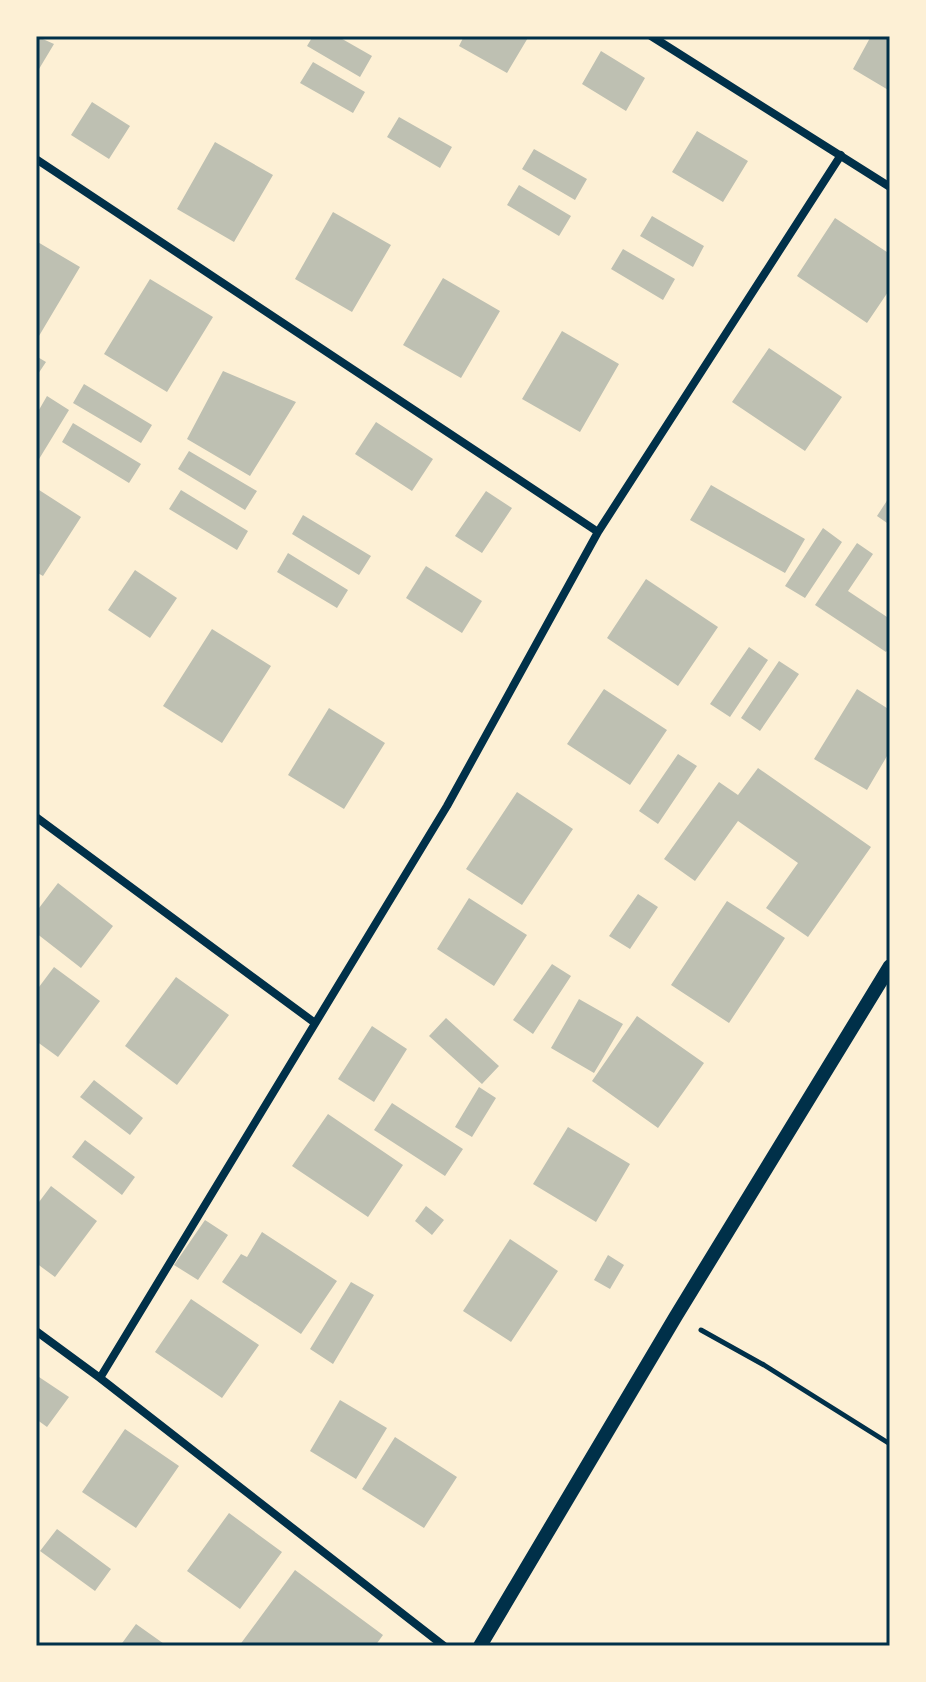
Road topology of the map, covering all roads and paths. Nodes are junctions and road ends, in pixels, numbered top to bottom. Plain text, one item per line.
1 (651, 36) edge
2 (841, 155) junction
3 (36, 159) edge
4 (890, 187) edge
5 (598, 532) junction
6 (36, 817) edge
7 (890, 966) edge
8 (315, 1023) junction
9 (676, 1316) junction
10 (36, 1331) edge
11 (100, 1378) junction
12 (890, 1444) edge
13 (444, 1646) edge
14 (480, 1646) edge

1 - 2 street
2 - 4 street
2 - 5 street
3 - 5 street
5 - 8 street
6 - 8 street
7 - 9 street
8 - 11 street
9 - 12 path
9 - 14 street
10 - 11 street
11 - 13 street

